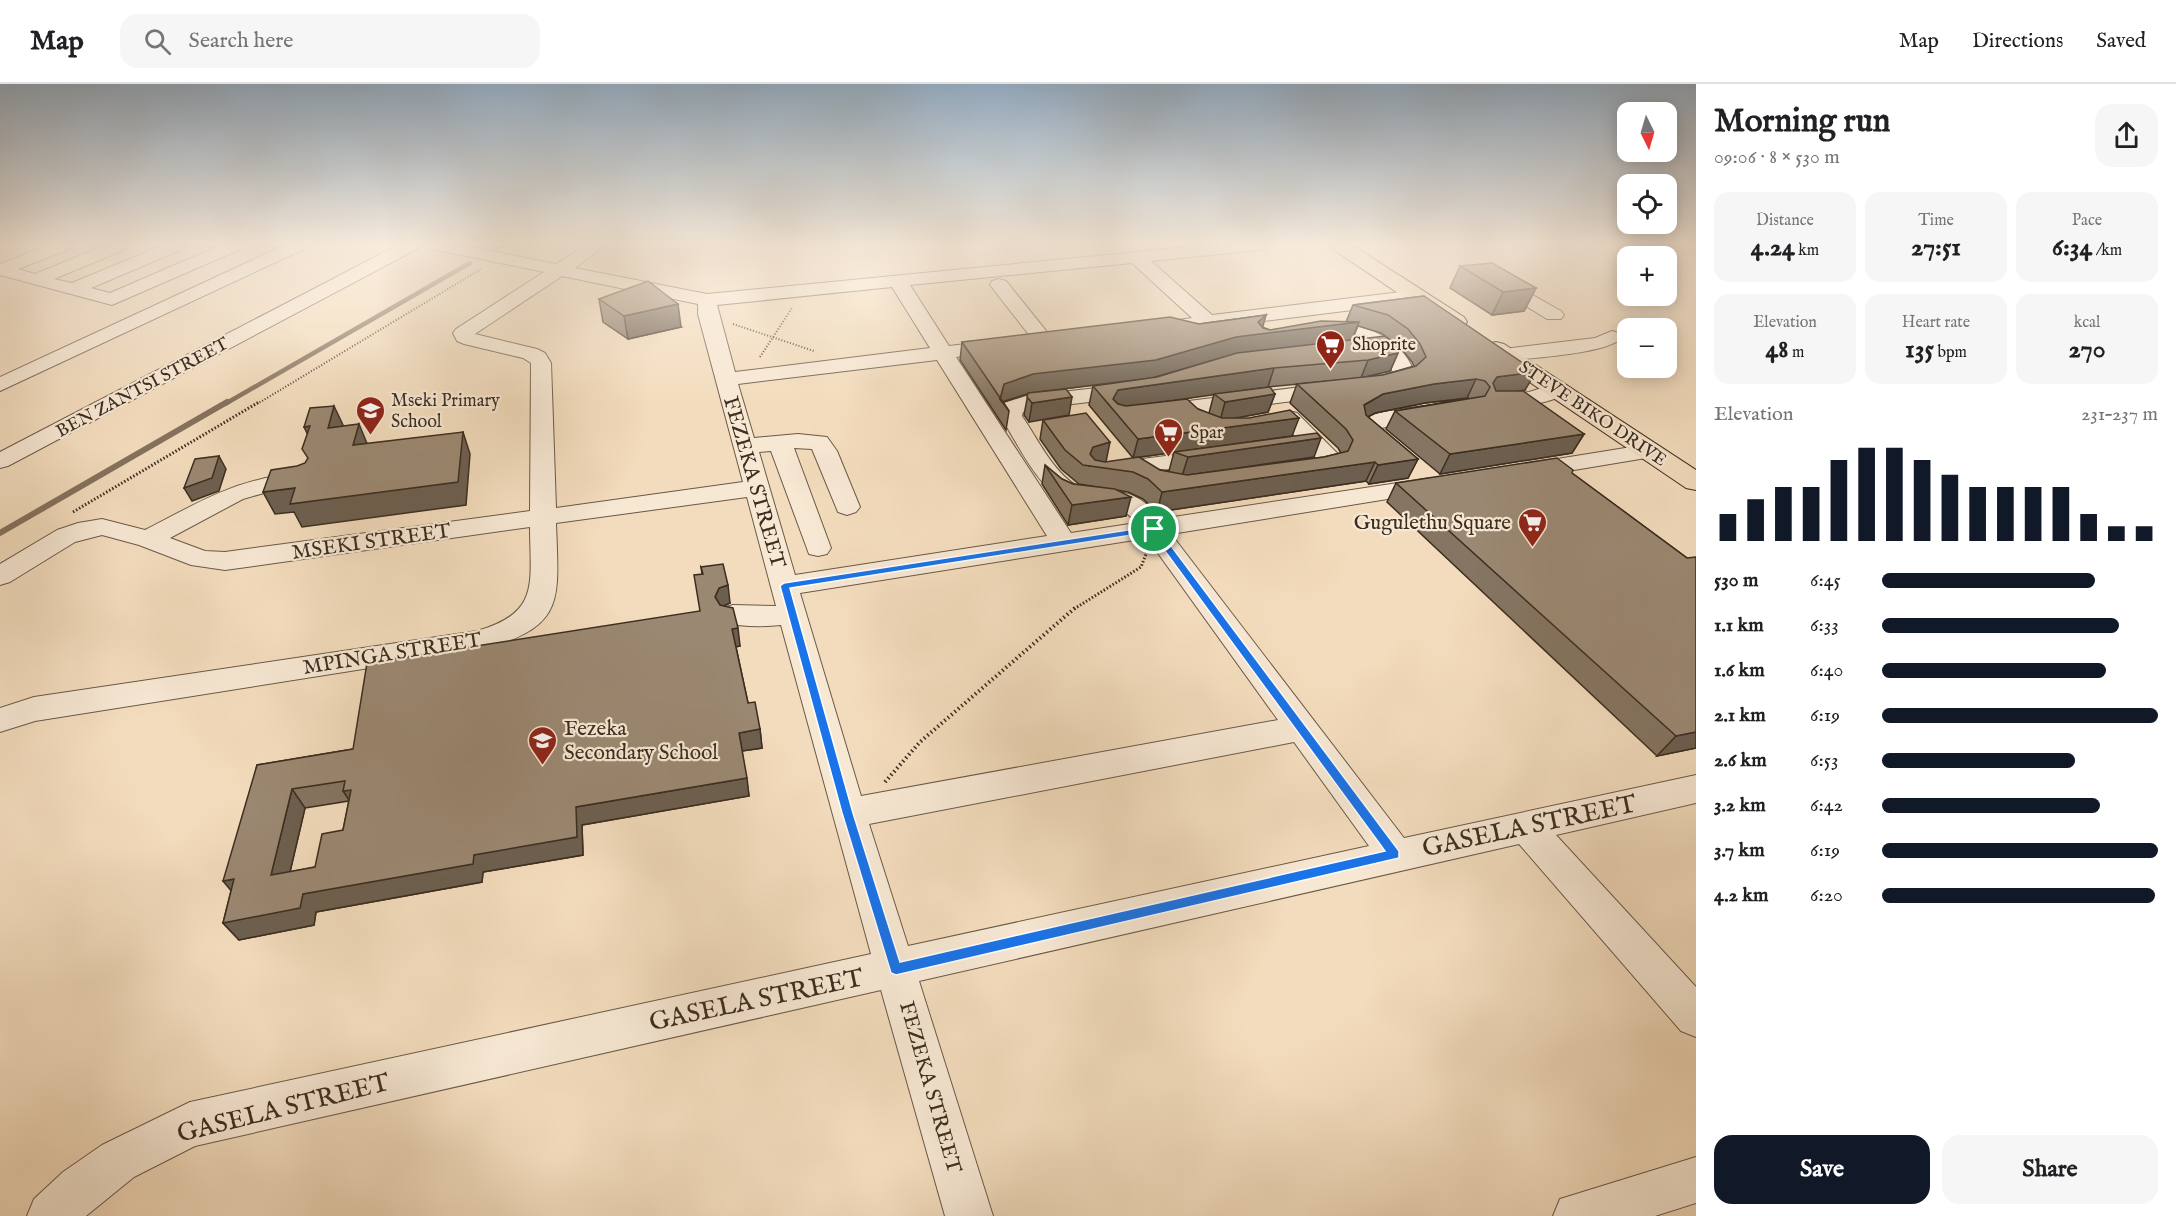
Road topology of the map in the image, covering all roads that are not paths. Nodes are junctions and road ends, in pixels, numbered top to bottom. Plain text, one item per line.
1 (186, 298) edge
2 (310, 298) edge
3 (515, 298) edge
4 (666, 298) edge
5 (799, 298) edge
6 (910, 298) edge
7 (1009, 298) edge
8 (1181, 298) edge
9 (1420, 298) edge
10 (1526, 298) edge
11 (1425, 301) junction
12 (717, 311) junction
13 (1554, 315) dead end
14 (1208, 322) junction
15 (1138, 330) edge
16 (1293, 336) edge
17 (1067, 338) edge
18 (1599, 338) dead end
19 (1044, 341) junction
20 (1382, 345) junction
21 (1334, 351) edge
22 (943, 353) junction
23 (1504, 355) junction
24 (726, 379) junction
25 (0, 385) edge
26 (1150, 388) edge
27 (1558, 390) junction
28 (1268, 396) junction
29 (1070, 397) junction
30 (1496, 403) edge
31 (1187, 407) junction
32 (1455, 409) edge
33 (1133, 415) edge
34 (1088, 421) edge
35 (1207, 427) edge
36 (780, 442) junction
37 (1316, 442) junction
38 (1107, 444) edge
39 (746, 446) junction
40 (1283, 447) edge
41 (1650, 451) junction
42 (1229, 454) edge
43 (0, 461) edge
44 (1551, 466) junction
45 (1133, 468) junction
46 (1100, 472) edge
47 (1272, 473) edge
48 (1504, 474) edge
49 (305, 479) edge
50 (1696, 482) edge
51 (1574, 483) edge
52 (1172, 484) edge
53 (757, 488) junction
54 (848, 507) dead end
55 (543, 517) junction
56 (1152, 538) junction
57 (148, 540) junction
58 (1064, 542) junction
59 (818, 548) dead end
60 (0, 576) edge
61 (788, 599) junction
62 (733, 615) edge
63 (0, 720) edge
64 (1301, 728) junction
65 (1696, 789) edge
66 (848, 813) junction
67 (1526, 828) junction
68 (1395, 854) junction
69 (896, 969) junction
70 (1696, 1017) edge
71 (1696, 1180) edge
72 (51, 1216) edge
73 (969, 1216) edge
74 (1577, 1216) edge

1 - 25 street
2 - 43 street, BEN ZANTSI STREET
3 - 55 street, MPINGA STREET
4 - 12 street
5 - 12 street
6 - 22 street
7 - 19 street
8 - 14 street
9 - 11 main road, STEVE BIKO DRIVE
10 - 13 street
11 - 14 street
11 - 23 main road, STEVE BIKO DRIVE
12 - 24 street, FEZEKA STREET
14 - 15 street
16 - 20 street
17 - 19 street
18 - 23 street
19 - 22 street
20 - 21 street
20 - 28 street
22 - 24 street
22 - 58 street
23 - 27 main road, STEVE BIKO DRIVE
24 - 39 street, FEZEKA STREET
26 - 29 street
27 - 30 street
27 - 41 main road, STEVE BIKO DRIVE
28 - 31 street
28 - 37 street
29 - 34 street
29 - 56 street
31 - 33 street
31 - 35 street
32 - 56 street
36 - 39 street
36 - 54 street
36 - 59 street
37 - 40 street
37 - 47 street
38 - 45 street
39 - 53 street, FEZEKA STREET
41 - 44 street
41 - 50 main road, STEVE BIKO DRIVE
42 - 45 street
44 - 48 street
44 - 51 street
45 - 46 street
45 - 52 street
49 - 57 street
53 - 55 street, MSEKI STREET
53 - 61 street, FEZEKA STREET
55 - 57 street, MSEKI STREET
55 - 63 street, MPINGA STREET
56 - 58 street
56 - 64 street
57 - 60 street, MSEKI STREET
58 - 61 street
61 - 62 street
61 - 66 street, FEZEKA STREET
64 - 66 street
64 - 68 street
65 - 67 street, GASELA STREET
66 - 69 street, FEZEKA STREET
67 - 68 street, GASELA STREET
67 - 70 street
68 - 69 street, GASELA STREET
69 - 72 street, GASELA STREET
69 - 73 street, FEZEKA STREET
71 - 74 street

